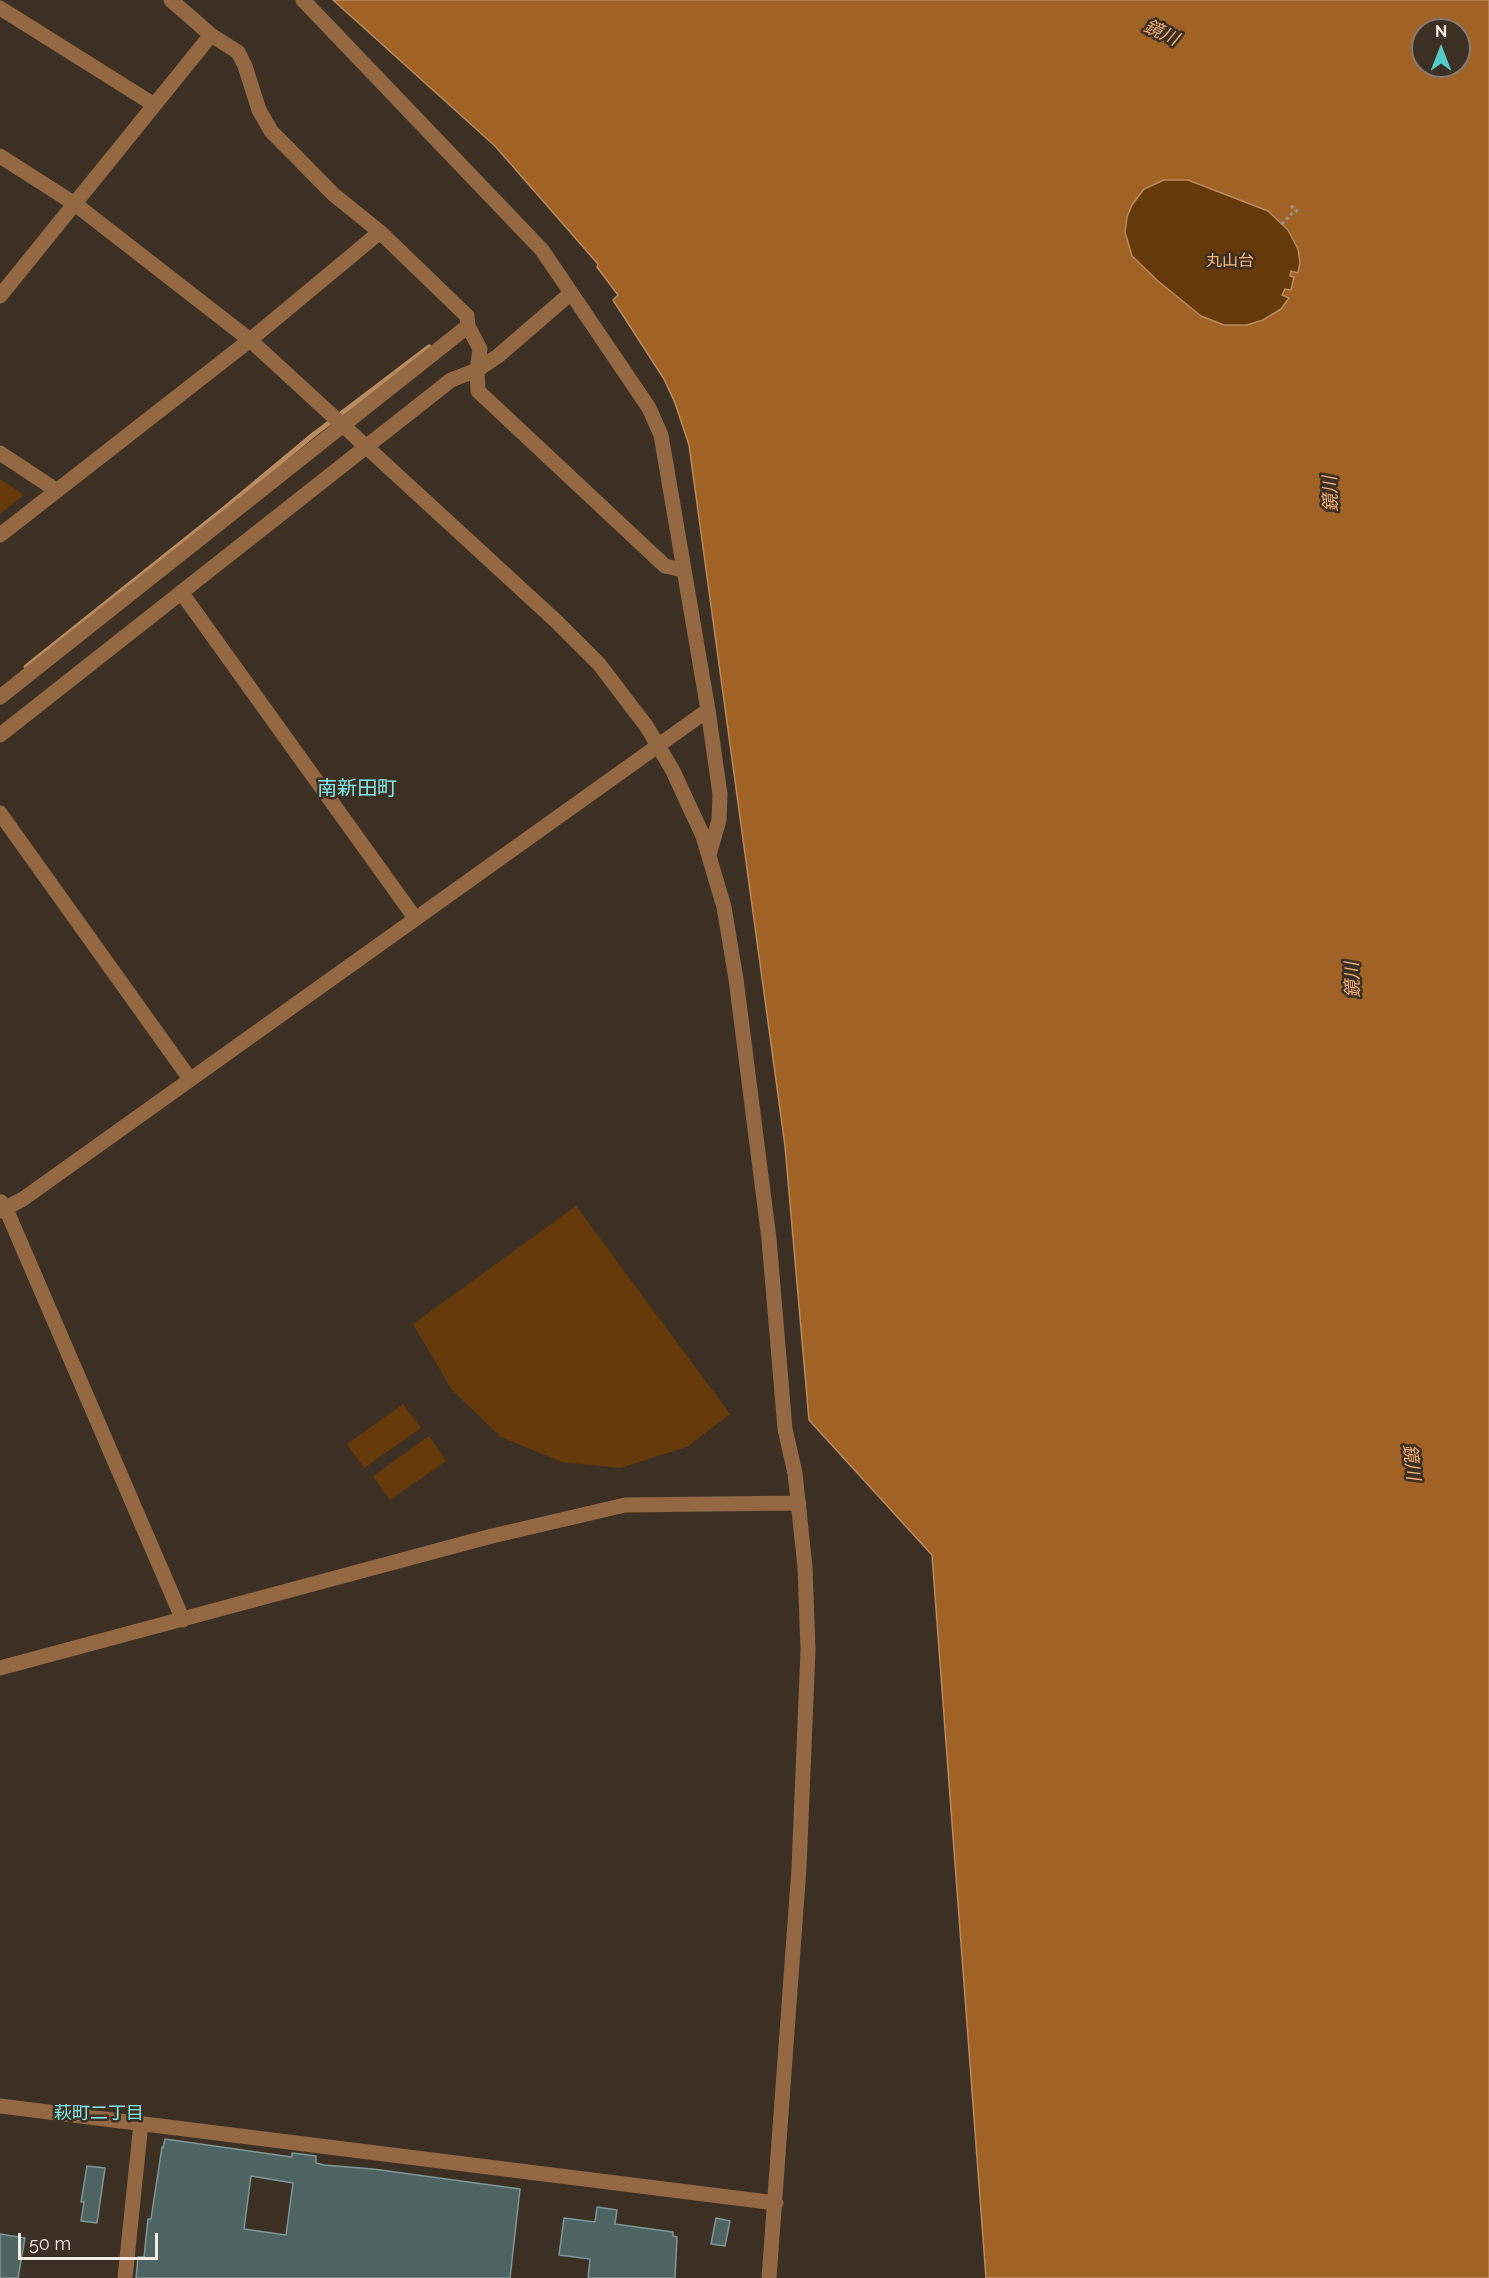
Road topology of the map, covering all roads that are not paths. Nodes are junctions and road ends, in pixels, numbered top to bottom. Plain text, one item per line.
1 (171, 0) edge
2 (303, 0) edge
3 (0, 8) edge
4 (211, 35) junction
5 (153, 104) junction
6 (0, 156) edge
7 (75, 204) junction
8 (380, 232) junction
9 (571, 293) junction
10 (0, 296) edge
11 (468, 326) junction
12 (250, 340) junction
13 (477, 370) junction
14 (343, 425) junction
15 (366, 446) junction
16 (0, 453) edge
17 (56, 490) junction
18 (0, 535) edge
19 (683, 570) junction
20 (182, 592) junction
21 (0, 697) edge
22 (708, 710) junction
23 (0, 735) edge
24 (658, 745) junction
25 (0, 813) edge
26 (709, 855) junction
27 (415, 918) junction
28 (190, 1079) junction
29 (2, 1207) edge
30 (799, 1503) junction
31 (183, 1620) junction
32 (0, 1668) edge
33 (0, 2106) edge
34 (141, 2123) junction
35 (776, 2203) junction
36 (125, 2278) edge
37 (769, 2278) edge

1 - 4 street
2 - 9 street
3 - 5 street
4 - 5 street
4 - 8 street
5 - 7 street
6 - 7 street
7 - 10 street
7 - 12 street
8 - 11 street
8 - 12 street
9 - 13 street
9 - 19 street
11 - 13 street
11 - 14 street
12 - 14 street
12 - 17 street
13 - 15 street
13 - 19 street
14 - 15 street
14 - 21 street
15 - 20 street
15 - 24 street
16 - 17 street
17 - 18 street
19 - 22 street
20 - 23 street
20 - 27 street
22 - 24 street
22 - 26 street
24 - 26 street
24 - 27 street
25 - 28 street
26 - 30 street
27 - 28 street
28 - 29 street
29 - 31 street
30 - 31 street
30 - 35 street
31 - 32 street
33 - 34 street
34 - 35 street
34 - 36 street
35 - 37 street

